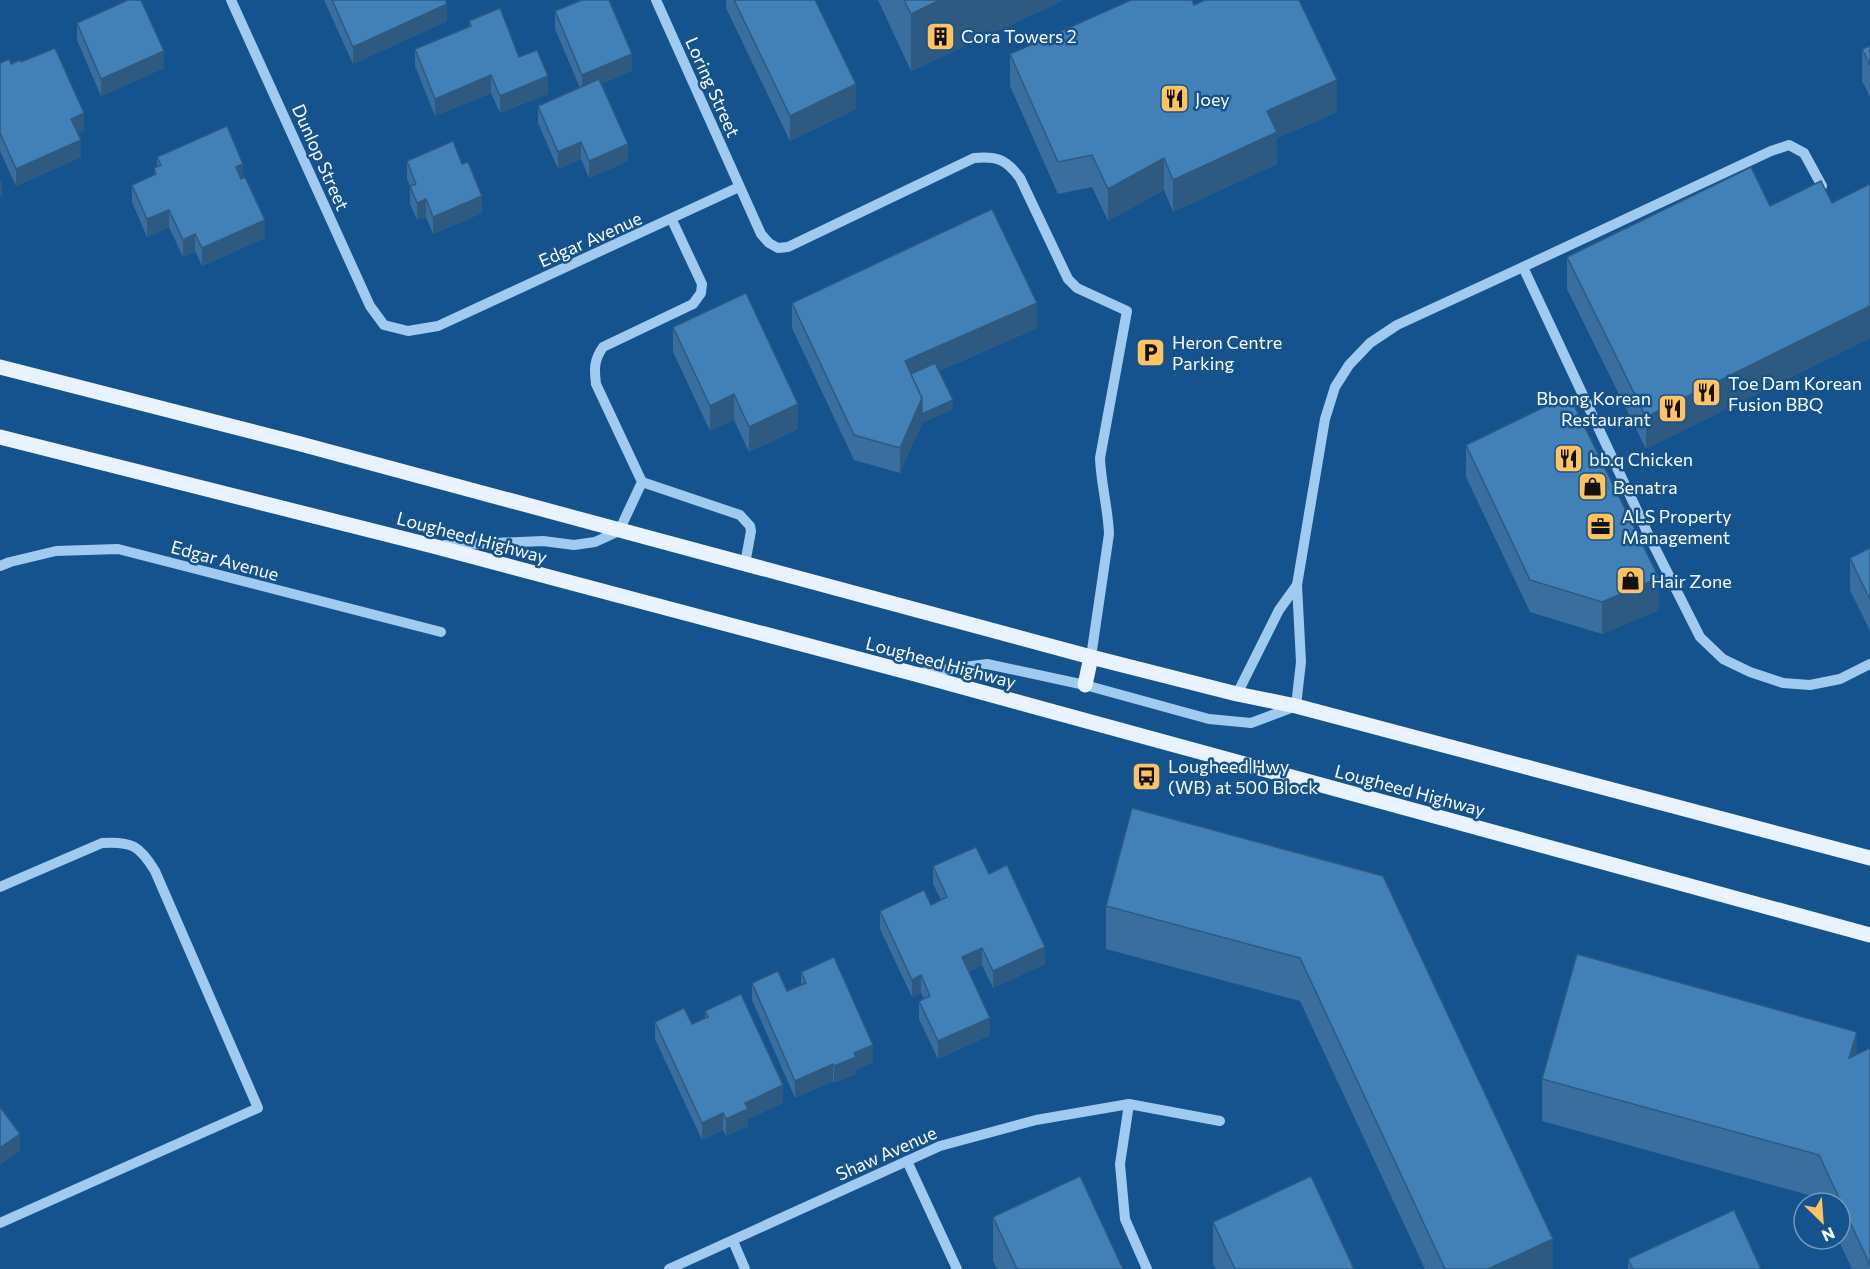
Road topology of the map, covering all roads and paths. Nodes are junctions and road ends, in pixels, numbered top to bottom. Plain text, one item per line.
1 (231, 0) edge
2 (656, 0) edge
3 (1822, 186) edge
4 (739, 187) junction
5 (672, 220) junction
6 (1523, 267) junction
7 (384, 325) joint
8 (0, 367) edge
9 (0, 436) edge
10 (642, 482) junction
11 (619, 531) junction
12 (434, 546) junction
13 (745, 564) junction
14 (0, 566) edge
15 (1298, 585) junction
16 (441, 632) dead end
17 (1091, 657) junction
18 (1870, 664) edge
19 (915, 674) junction
20 (1085, 686) junction
21 (1237, 694) junction
22 (1296, 706) junction
23 (1870, 858) edge
24 (0, 888) edge
25 (1870, 935) edge
26 (1129, 1104) junction
27 (1220, 1121) dead end
28 (906, 1161) junction
29 (0, 1223) edge
30 (733, 1241) junction
31 (669, 1269) edge
32 (745, 1269) edge
33 (957, 1269) edge
34 (1147, 1269) edge

1 - 7 street, Dunlop Street
2 - 4 street, Loring Street
3 - 6 street
4 - 5 street, Edgar Avenue
4 - 17 street, Loring Street
5 - 7 street, Edgar Avenue
5 - 10 street
6 - 15 street
6 - 18 street
8 - 11 main road
9 - 12 main road, Lougheed Highway
10 - 11 street
10 - 13 street
11 - 12 street
11 - 13 main road
12 - 19 main road, Lougheed Highway
13 - 17 main road
14 - 16 street, Edgar Avenue
15 - 21 street
15 - 22 street
17 - 20 main road
17 - 21 main road
19 - 20 street
19 - 25 main road, Lougheed Highway
20 - 22 street
21 - 22 main road
22 - 23 main road
24 - 29 street
26 - 27 street, Shaw Avenue
26 - 28 street, Shaw Avenue
26 - 34 street
28 - 30 street, Shaw Avenue
28 - 33 street
30 - 31 street, Shaw Avenue
30 - 32 street

